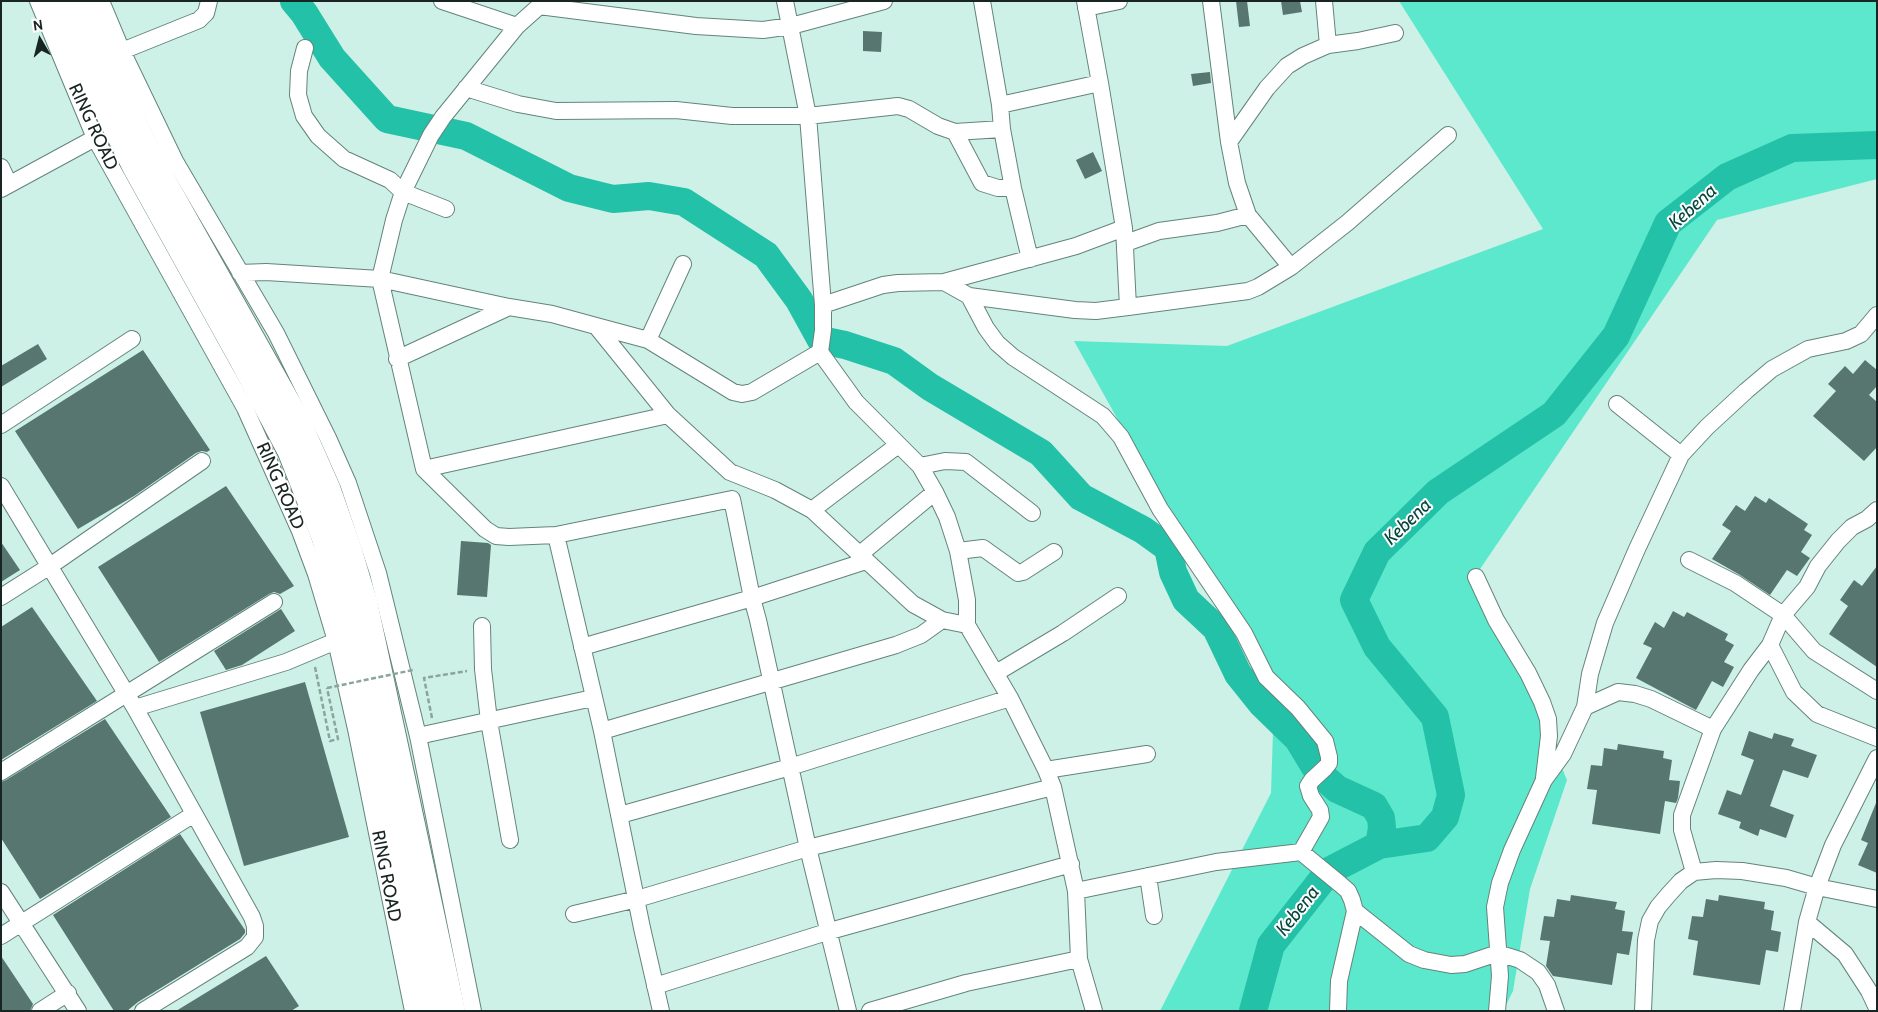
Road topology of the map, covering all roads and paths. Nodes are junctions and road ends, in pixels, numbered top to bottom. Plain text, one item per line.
1 (38, 1) edge
2 (57, 1) edge
3 (81, 1) edge
4 (101, 1) edge
5 (209, 1) edge
6 (442, 1) edge
7 (785, 1) edge
8 (884, 1) edge
9 (982, 1) edge
10 (1119, 1) edge
11 (1211, 1) edge
12 (1324, 1) edge
13 (542, 4) edge
14 (1085, 5) edge
15 (517, 26) junction
16 (791, 26) junction
17 (1395, 33) dead end
18 (1328, 45) junction
19 (305, 48) dead end
20 (122, 51) junction
21 (1100, 83) junction
22 (466, 88) junction
23 (1000, 105) junction
24 (808, 116) junction
25 (1002, 130) junction
26 (954, 132) junction
27 (1448, 135) dead end
28 (95, 138) junction
29 (1229, 142) junction
30 (1, 167) edge
31 (5, 186) edge
32 (1014, 188) junction
33 (403, 192) junction
34 (446, 209) dead end
35 (1248, 216) junction
36 (1125, 236) junction
37 (1030, 259) junction
38 (683, 264) dead end
39 (1291, 267) junction
40 (240, 273) junction
41 (380, 279) junction
42 (944, 282) junction
43 (969, 296) junction
44 (823, 305) junction
45 (509, 307) junction
46 (1128, 307) junction
47 (1877, 315) edge
48 (596, 326) junction
49 (132, 339) dead end
50 (648, 340) junction
51 (822, 342) junction
52 (398, 359) junction
53 (1617, 404) dead end
54 (668, 415) junction
55 (1, 425) edge
56 (898, 445) junction
57 (1681, 455) junction
58 (202, 461) dead end
59 (920, 466) junction
60 (424, 469) junction
61 (730, 472) junction
62 (1, 486) edge
63 (934, 492) junction
64 (732, 499) junction
65 (812, 510) junction
66 (1877, 510) edge
67 (1032, 512) dead end
68 (556, 535) junction
69 (958, 551) junction
70 (1054, 552) dead end
71 (863, 558) junction
72 (1689, 560) dead end
73 (50, 566) junction
74 (1476, 578) dead end
75 (1118, 596) dead end
76 (1, 597) edge
77 (752, 598) junction
78 (274, 602) dead end
79 (1783, 615) junction
80 (942, 620) junction
81 (967, 625) junction
82 (482, 626) dead end
83 (336, 641) junction
84 (1770, 644) junction
85 (582, 647) junction
86 (311, 651) junction
87 (483, 669) junction
88 (413, 670) dead end
89 (996, 673) junction
90 (772, 681) junction
91 (1877, 691) edge
92 (593, 698) junction
93 (1010, 698) junction
94 (132, 701) junction
95 (1585, 707) junction
96 (432, 718) dead end
97 (489, 721) junction
98 (1713, 728) junction
99 (602, 731) junction
100 (418, 736) junction
101 (1877, 738) edge
102 (1147, 754) dead end
103 (1877, 758) edge
104 (790, 767) junction
105 (1046, 770) junction
106 (1, 772) edge
107 (1544, 780) junction
108 (1053, 787) junction
109 (194, 814) junction
110 (620, 814) junction
111 (510, 840) dead end
112 (808, 848) junction
113 (1301, 852) junction
114 (1071, 864) junction
115 (1694, 872) junction
116 (1148, 876) junction
117 (1817, 887) junction
118 (1076, 891) junction
119 (1, 892) edge
120 (637, 899) junction
121 (1877, 899) edge
122 (1355, 911) junction
123 (574, 914) dead end
124 (1154, 916) dead end
125 (1807, 922) junction
126 (22, 923) junction
127 (830, 931) junction
128 (1, 936) edge
129 (1498, 954) junction
130 (1079, 959) junction
131 (655, 986) junction
132 (68, 993) junction
133 (1877, 1008) edge
134 (40, 1011) edge
135 (78, 1011) edge
136 (143, 1011) edge
137 (413, 1011) edge
138 (432, 1011) edge
139 (453, 1011) edge
140 (474, 1011) edge
141 (661, 1011) edge
142 (848, 1011) edge
143 (870, 1011) edge
144 (1094, 1011) edge
145 (1338, 1011) edge
146 (1497, 1011) edge
147 (1556, 1011) edge
148 (1643, 1011) edge
149 (1792, 1011) edge

1 - 28 street, RING ROAD
2 - 138 highway, RING ROAD
3 - 139 highway, RING ROAD
4 - 20 street
5 - 20 street
6 - 15 street
7 - 16 street
8 - 16 street
9 - 23 street
10 - 14 street
11 - 29 street
12 - 18 street
13 - 15 street
13 - 16 street
14 - 21 street
15 - 22 street
16 - 24 street
17 - 18 street
18 - 29 street
19 - 33 street
20 - 40 street
21 - 23 street
21 - 36 street
22 - 24 street
22 - 33 street
23 - 25 street
24 - 26 street
24 - 44 street
25 - 26 street
25 - 32 street
26 - 32 street
27 - 39 street
28 - 31 street
28 - 83 street, RING ROAD
29 - 35 street
30 - 31 street
32 - 37 street
33 - 34 street
33 - 41 street
35 - 36 street
35 - 39 street
36 - 37 street
36 - 46 street
37 - 42 street
38 - 50 street
39 - 46 street
40 - 41 street
40 - 100 street
41 - 45 street
41 - 52 street
42 - 43 street
42 - 44 street
43 - 46 street
43 - 113 street
44 - 51 street
45 - 48 street
45 - 52 street
47 - 57 street
48 - 50 street
48 - 54 street
49 - 55 street
50 - 51 street
51 - 56 street
52 - 60 street
53 - 57 street
54 - 60 street
54 - 61 street
56 - 59 street
56 - 65 street
57 - 95 street
58 - 73 street
59 - 63 street
59 - 67 street
60 - 68 street
61 - 64 street
61 - 65 street
62 - 73 street
63 - 69 street
63 - 71 street
64 - 68 street
64 - 77 street
65 - 71 street
66 - 79 street
68 - 85 street
69 - 70 street
69 - 81 street
71 - 77 street
71 - 80 street
72 - 79 street
73 - 76 street
73 - 94 street
74 - 107 street
75 - 89 street
77 - 85 street
77 - 90 street
78 - 94 street
79 - 84 street
79 - 91 street
80 - 81 street
80 - 90 street
81 - 89 street
82 - 87 street
83 - 86 street
83 - 137 street, RING ROAD
84 - 98 street
84 - 101 street
85 - 92 street
86 - 88 path, bridge
86 - 94 street
87 - 96 path
87 - 97 street
89 - 93 street
90 - 99 street
90 - 104 street
92 - 97 street
92 - 99 street
93 - 104 street
93 - 105 street
94 - 106 street
94 - 109 street
95 - 98 street
95 - 107 street
97 - 100 street
97 - 111 street
98 - 115 street
99 - 110 street
100 - 140 street
102 - 105 street
103 - 117 street
104 - 110 street
104 - 112 street
105 - 108 street
107 - 129 street
108 - 112 street
108 - 114 street
109 - 126 street
109 - 136 street
110 - 120 street
112 - 120 street
112 - 127 street
113 - 116 street
113 - 122 street
114 - 118 street
114 - 127 street
115 - 117 street
115 - 148 street
116 - 118 street
116 - 124 street
117 - 121 street
117 - 125 street
118 - 130 street
119 - 126 street
120 - 123 street
120 - 131 street
122 - 129 street
122 - 145 street
125 - 133 street
125 - 149 street
126 - 128 street
126 - 132 street
127 - 131 street
127 - 142 street
129 - 146 street
129 - 147 street
130 - 143 street
130 - 144 street
131 - 141 street
132 - 134 street
132 - 135 street

